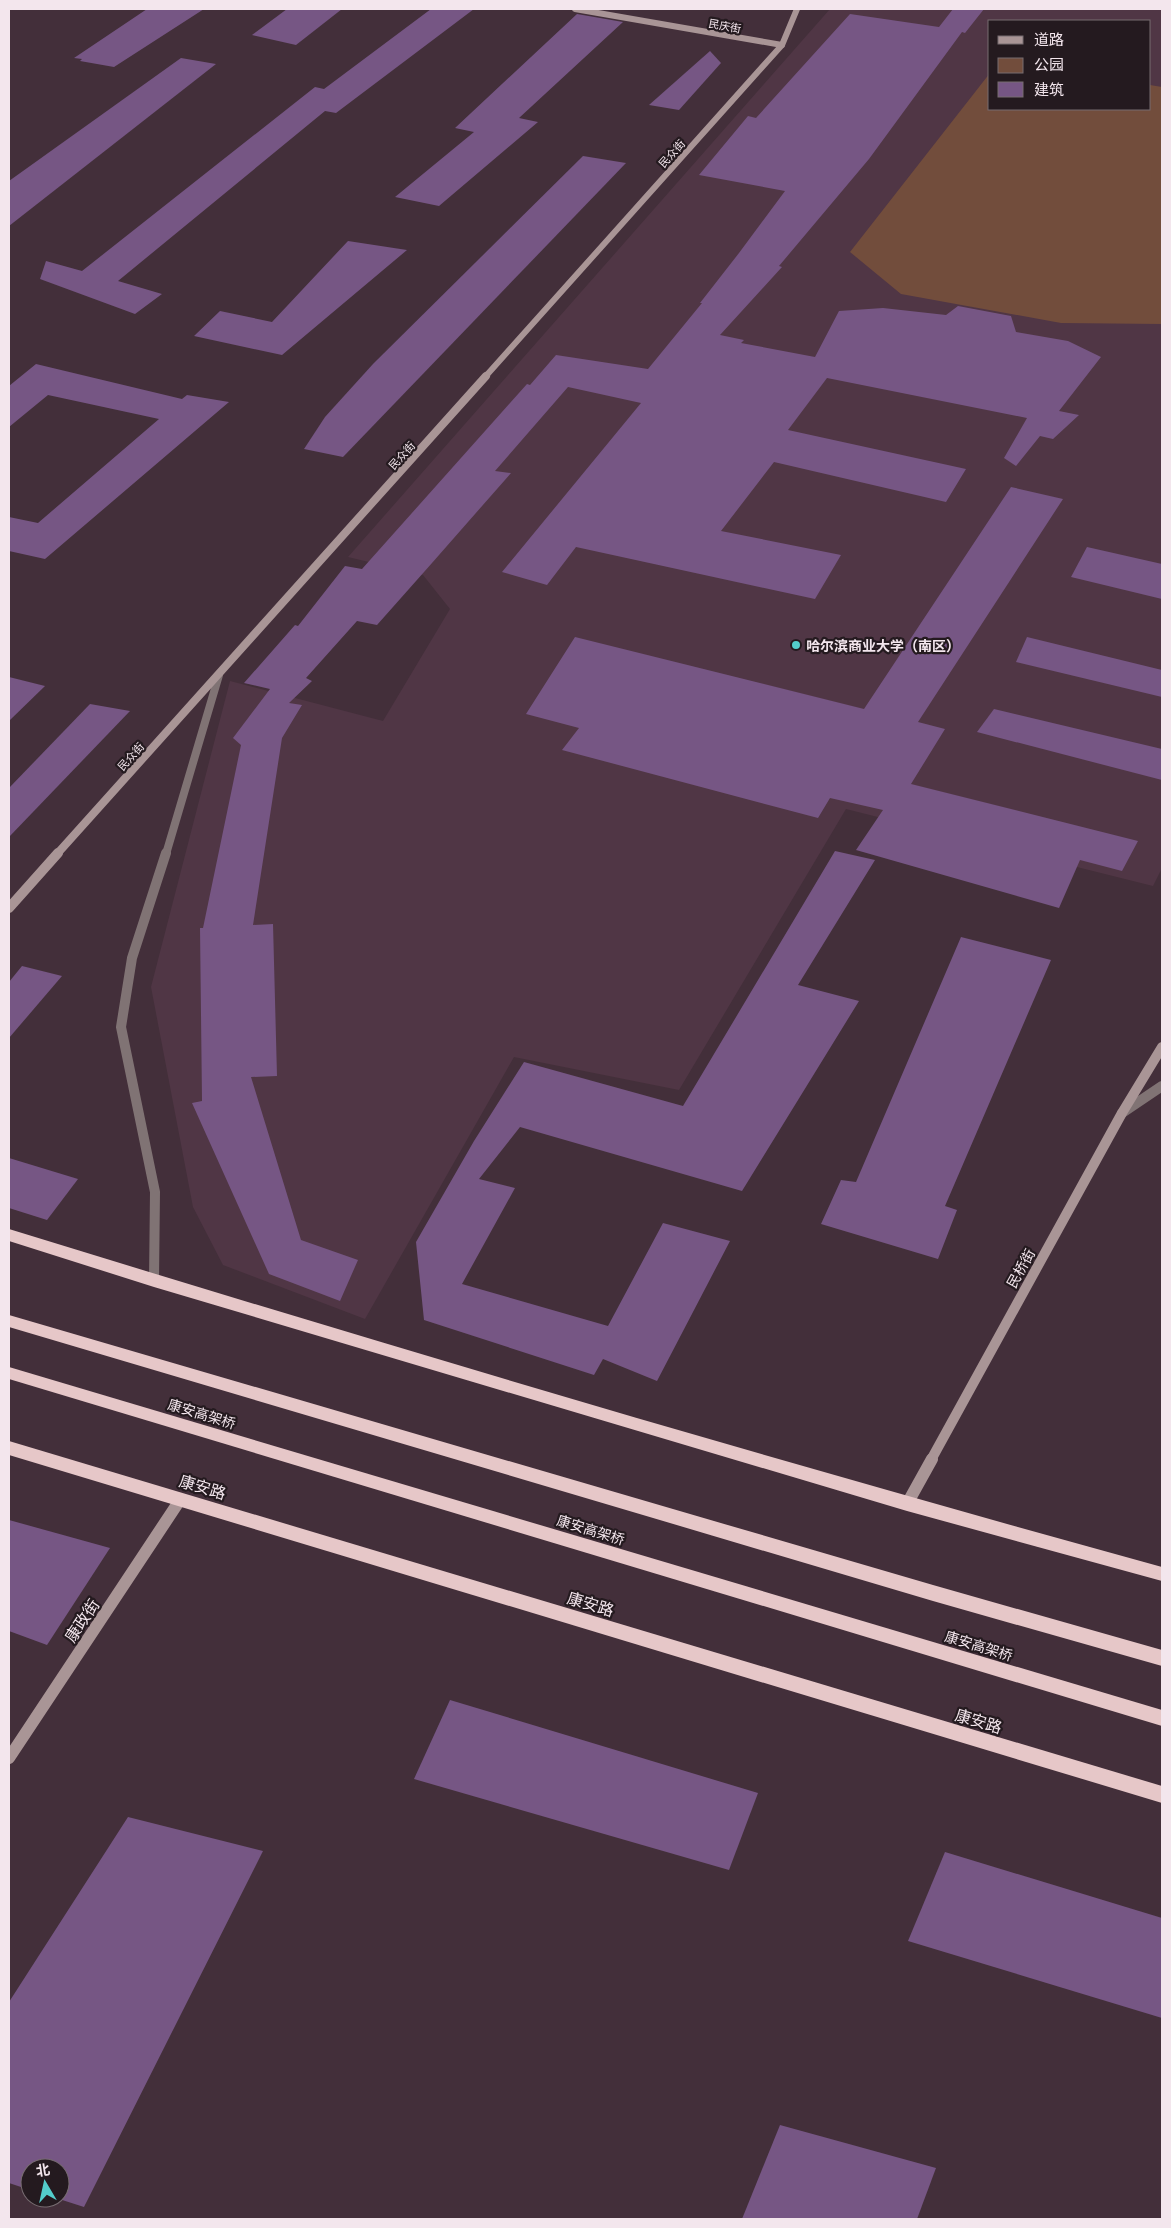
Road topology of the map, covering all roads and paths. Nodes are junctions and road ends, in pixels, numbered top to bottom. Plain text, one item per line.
1 (575, 9) edge
2 (797, 9) edge
3 (782, 45) junction
4 (219, 675) junction
5 (9, 908) edge
6 (1162, 1047) edge
7 (1162, 1086) edge
8 (1122, 1113) junction
9 (9, 1235) edge
10 (154, 1281) junction
11 (9, 1321) edge
12 (9, 1373) edge
13 (9, 1448) edge
14 (180, 1500) junction
15 (907, 1504) junction
16 (1162, 1574) edge
17 (1162, 1658) edge
18 (1162, 1718) edge
19 (9, 1758) edge
20 (1162, 1795) edge

1 - 3 main road, 民庆街
2 - 3 main road, 民众街
3 - 4 main road, 民众街
4 - 5 main road, 民众街
4 - 10 street
6 - 8 main road, 民桥街
7 - 8 street
8 - 15 main road, 民桥街
9 - 10 highway
10 - 15 highway
11 - 17 highway
12 - 18 highway, 康安高架桥
13 - 14 highway, 康安路
14 - 19 main road, 康政街
14 - 20 highway, 康安路
15 - 16 highway

